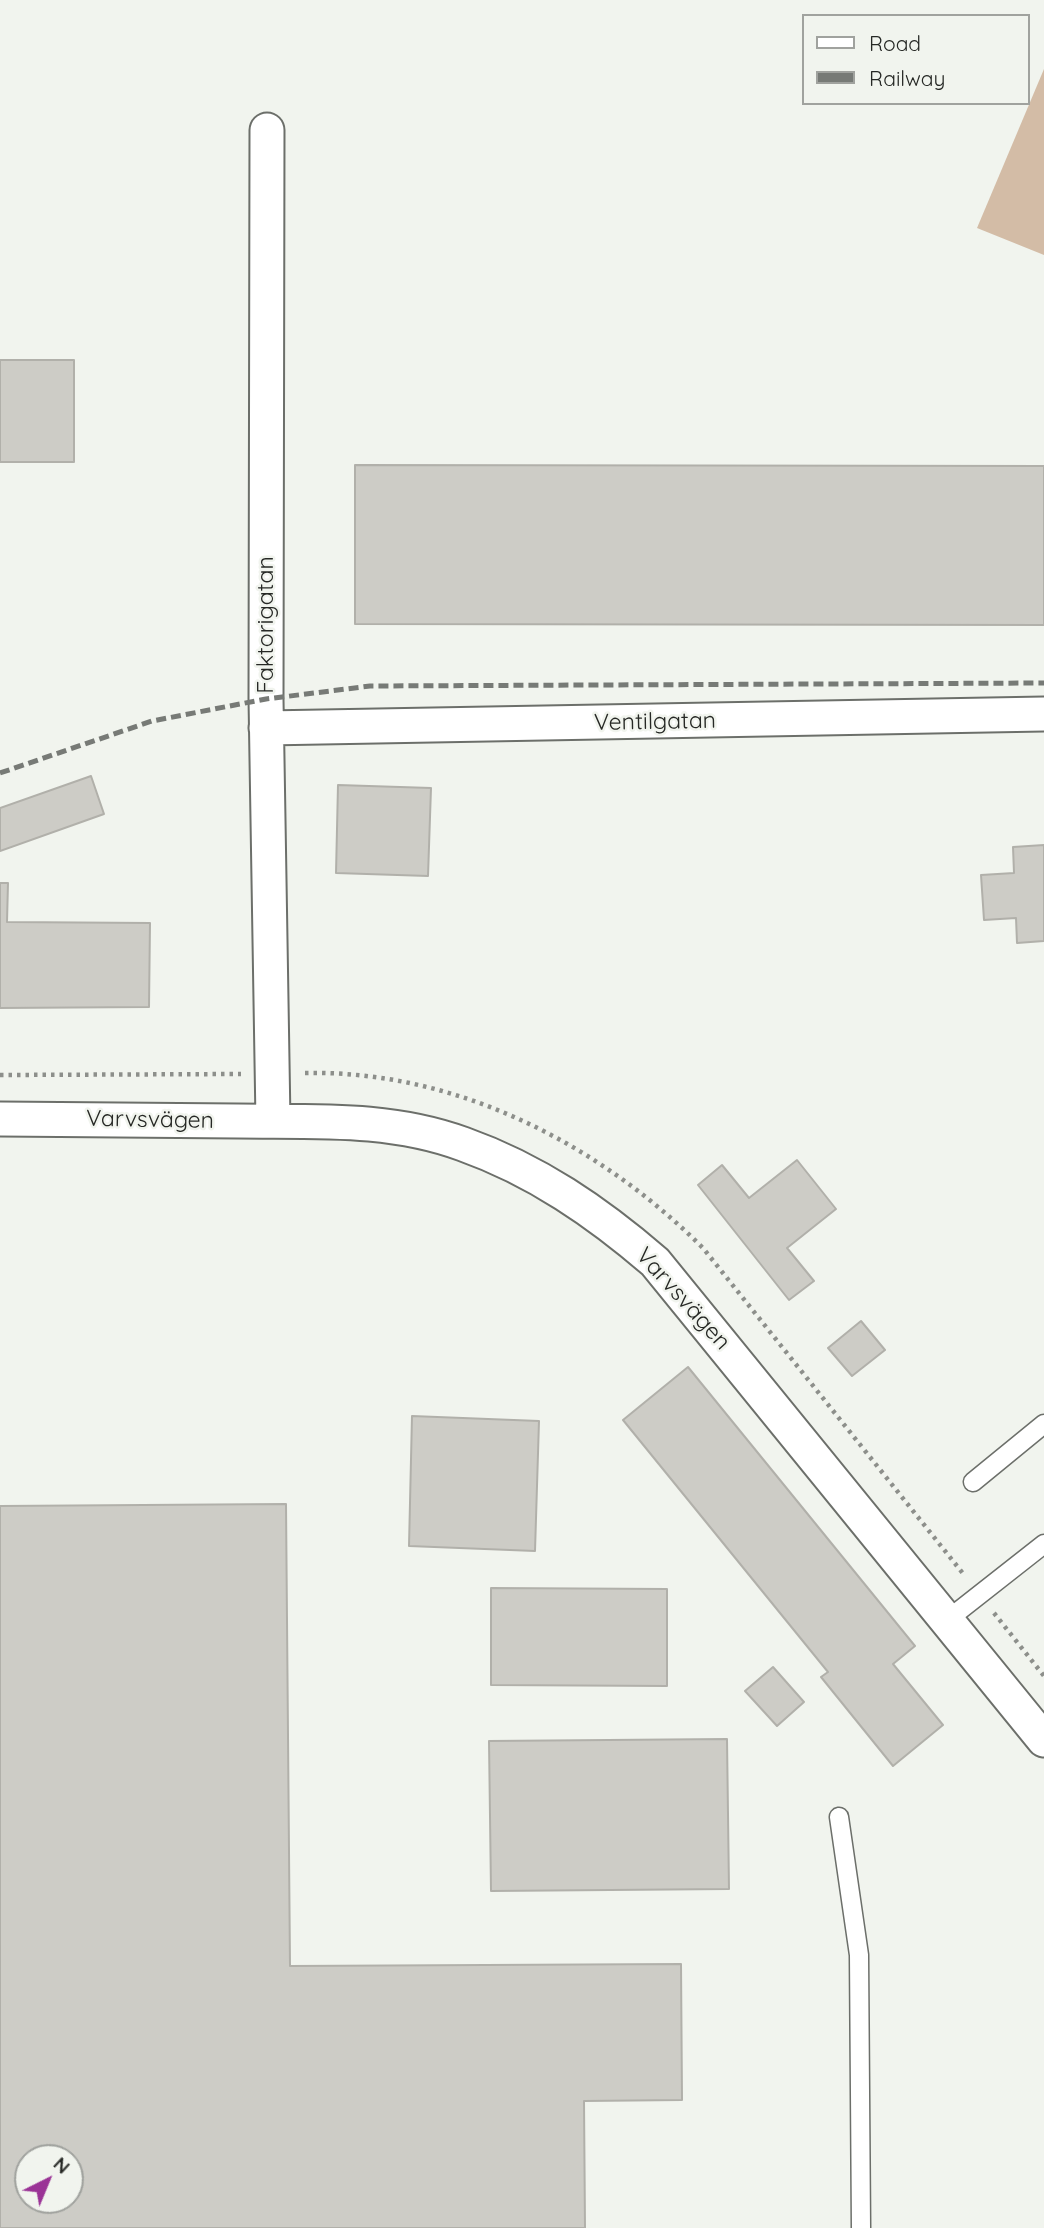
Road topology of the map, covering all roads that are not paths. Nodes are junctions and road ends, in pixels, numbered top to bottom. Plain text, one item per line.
1 (267, 130) dead end
2 (1044, 714) edge
3 (266, 728) junction
4 (0, 1119) edge
5 (273, 1121) junction
6 (1044, 1424) edge
7 (973, 1482) dead end
8 (1044, 1544) edge
9 (946, 1621) junction
10 (1044, 1740) edge
11 (839, 1817) dead end
12 (861, 2228) edge

1 - 3 street, Faktorigatan
2 - 3 street, Ventilgatan
3 - 5 street, Faktorigatan
4 - 5 street, Varvsvägen
5 - 9 street, Varvsvägen
6 - 7 lane
8 - 9 lane
9 - 10 street, Varvsvägen
11 - 12 lane

